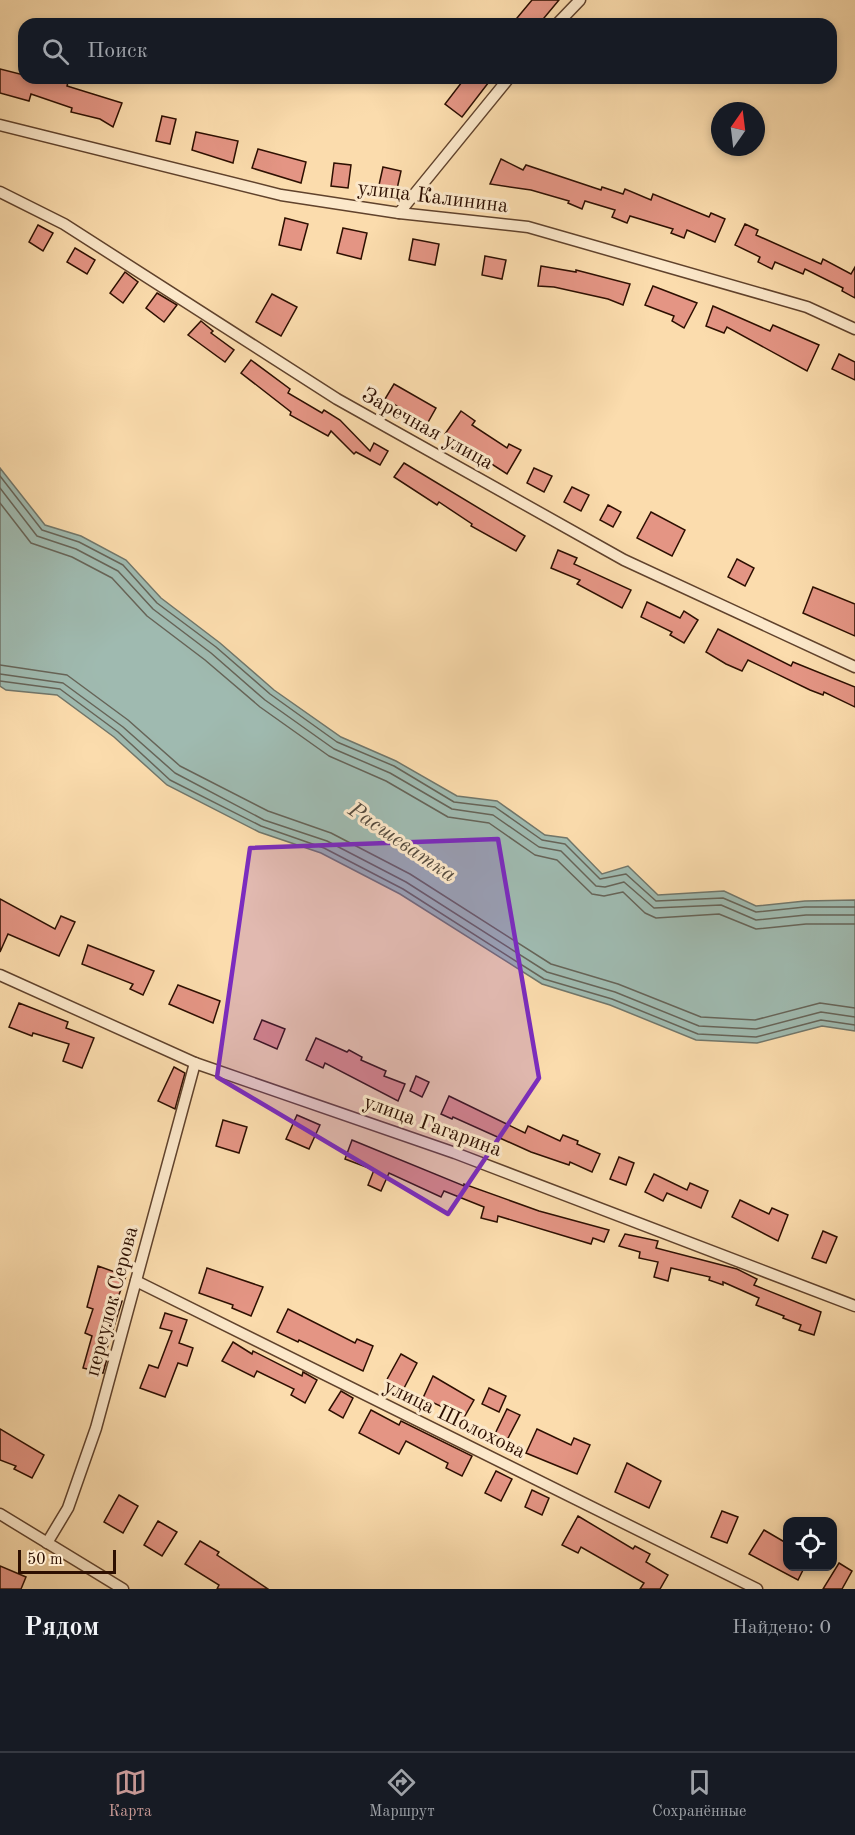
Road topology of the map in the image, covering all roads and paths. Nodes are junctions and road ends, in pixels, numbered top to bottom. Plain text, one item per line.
1 (580, 0) edge
2 (563, 18) edge
3 (504, 84) edge
4 (0, 125) edge
5 (0, 192) edge
6 (399, 213) junction
7 (855, 329) edge
8 (855, 667) edge
9 (0, 975) edge
10 (195, 1062) junction
11 (136, 1281) junction
12 (855, 1306) edge
13 (0, 1514) edge
14 (47, 1543) junction
15 (123, 1589) edge
16 (757, 1589) edge

1 - 2 street
3 - 6 street
4 - 6 street, улица Калинина
5 - 8 street, Заречная улица
6 - 7 street, улица Калинина
9 - 10 street, улица Гагарина
10 - 11 street, переулок Серова
10 - 12 street, улица Гагарина
11 - 14 street, переулок Серова
11 - 16 street, улица Шолохова
13 - 14 street
14 - 15 street

